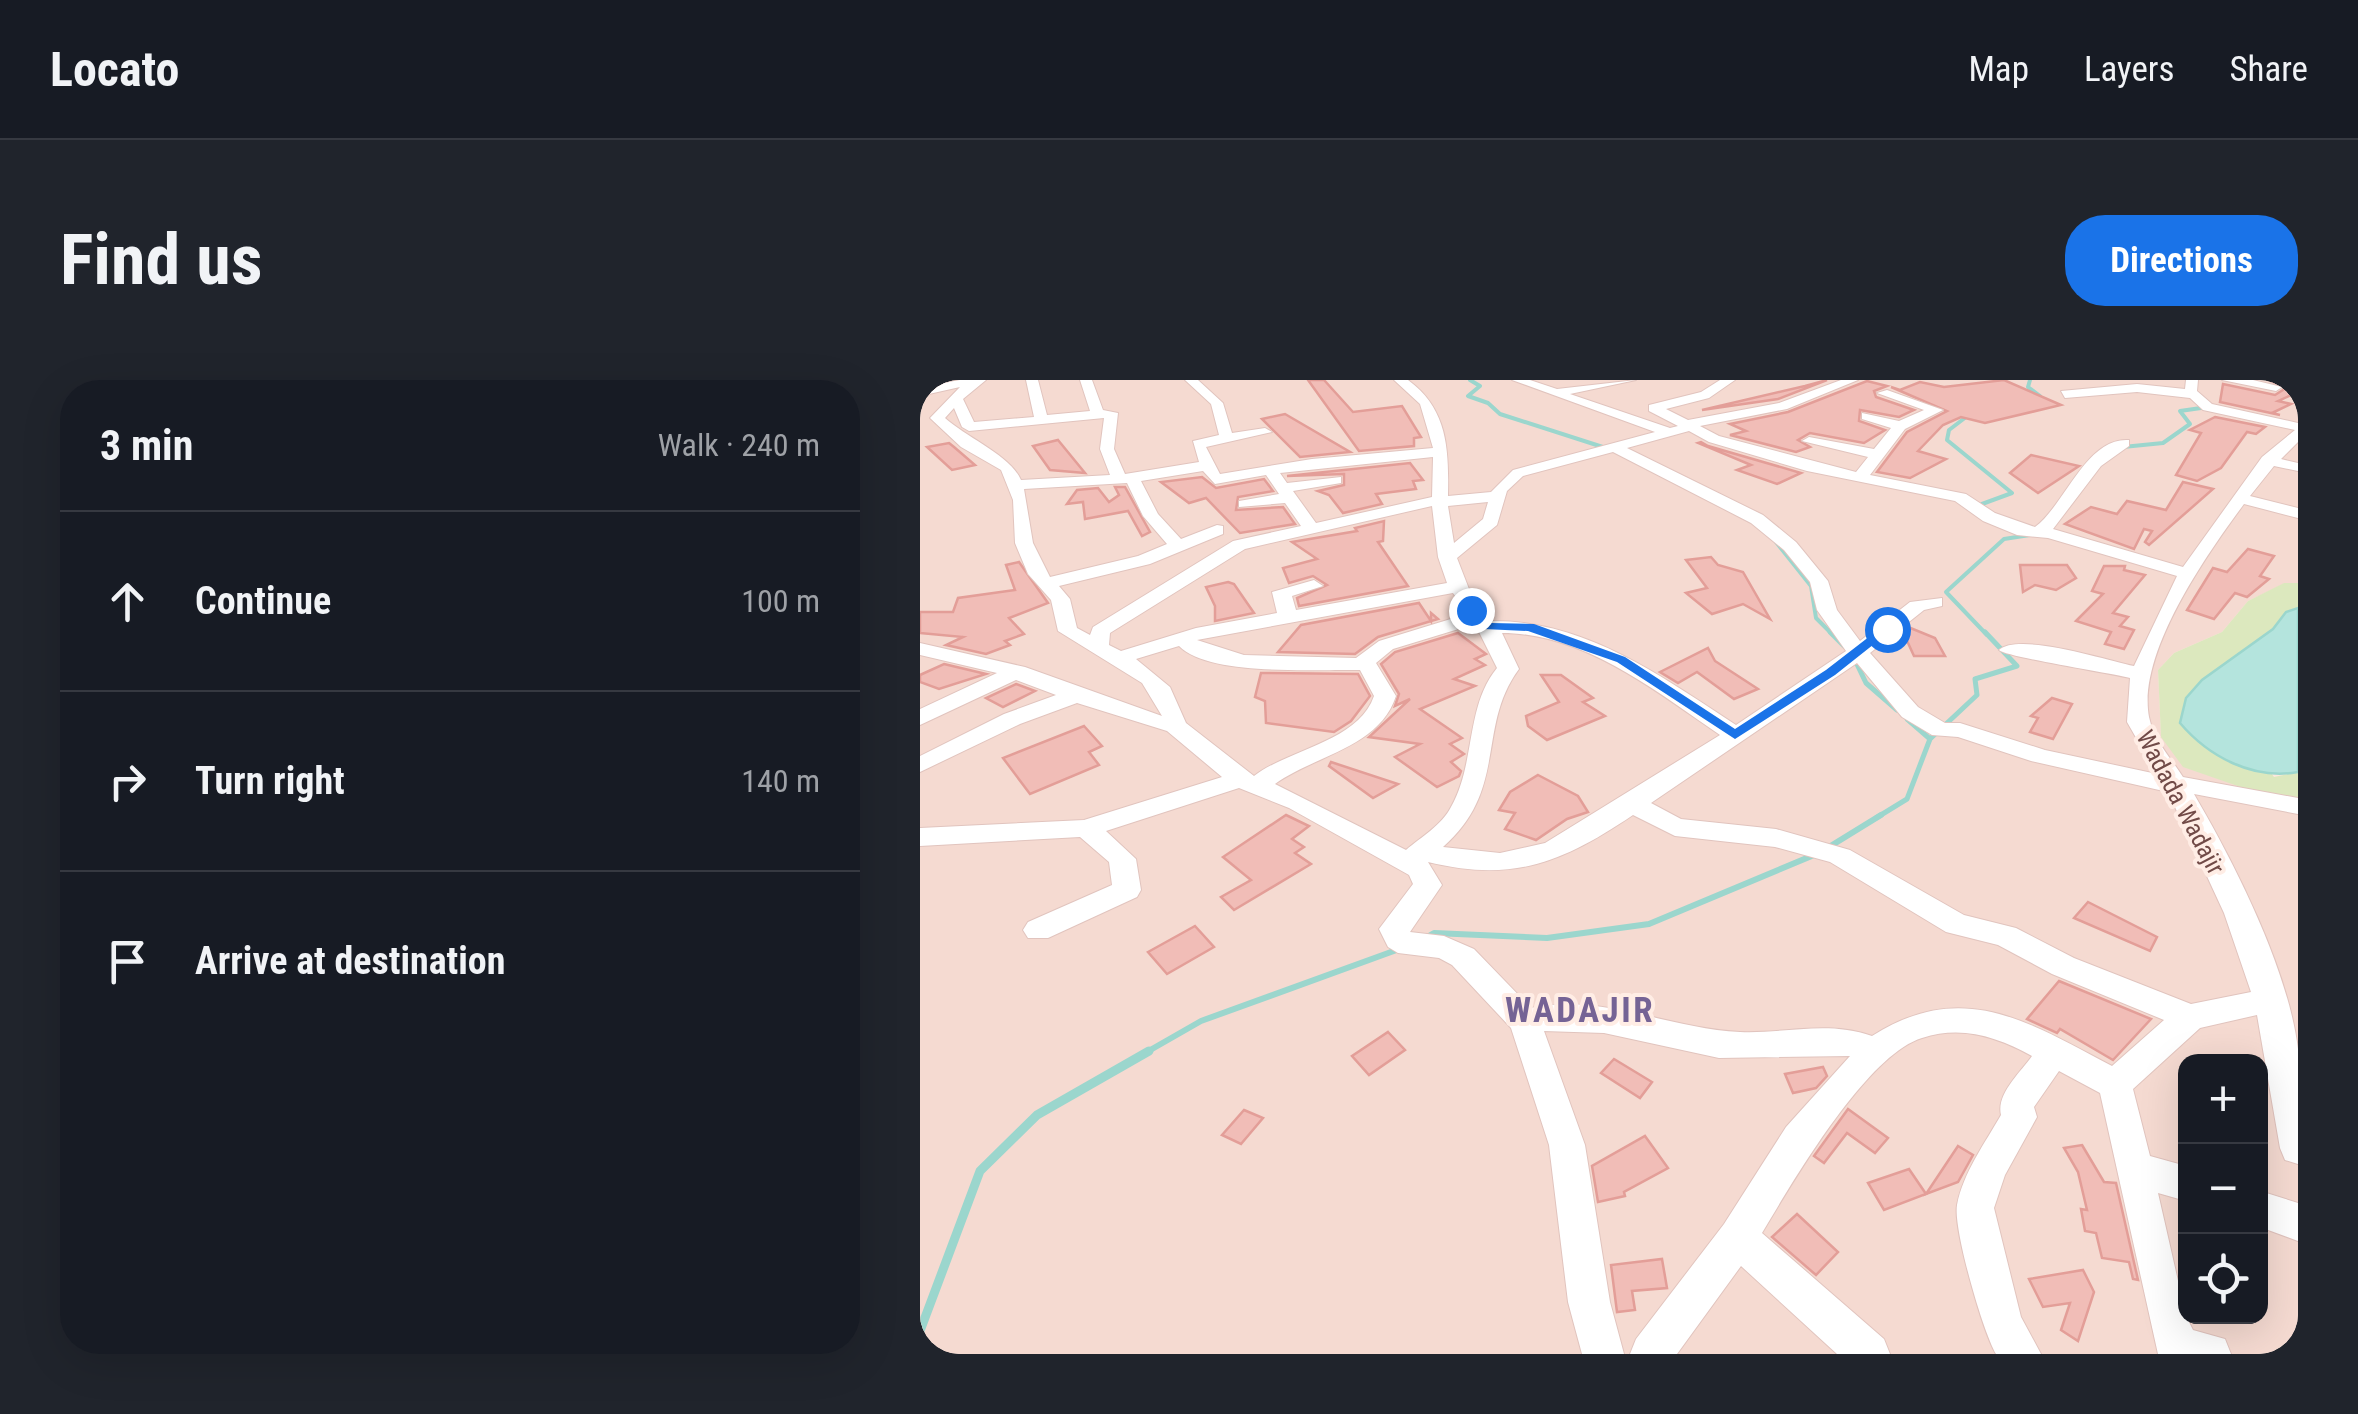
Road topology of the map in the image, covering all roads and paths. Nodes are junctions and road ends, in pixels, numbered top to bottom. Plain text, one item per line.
1 (979, 380) edge
2 (1032, 380) edge
3 (1086, 380) edge
4 (1191, 380) edge
5 (1400, 380) edge
6 (1518, 380) edge
7 (1630, 380) edge
8 (1730, 380) edge
9 (1852, 380) edge
10 (2118, 380) edge
11 (2206, 384) edge
12 (2276, 388) dead end
13 (2130, 389) junction
14 (920, 392) edge
15 (1884, 393) dead end
16 (1547, 394) junction
17 (2065, 394) dead end
18 (958, 401) junction
19 (1782, 406) junction
20 (1097, 412) junction
21 (928, 414) edge
22 (1868, 416) dead end
23 (1041, 420) junction
24 (1690, 425) junction
25 (1900, 426) junction
26 (2298, 430) edge
27 (1265, 432) dead end
28 (1667, 432) junction
29 (1854, 434) dead end
30 (1227, 438) junction
31 (1810, 441) dead end
32 (2124, 443) dead end
33 (1839, 444) junction
34 (1610, 445) junction
35 (1438, 452) junction
36 (1876, 454) junction
37 (2267, 460) junction
38 (1210, 466) junction
39 (2298, 467) edge
40 (1270, 470) junction
41 (1860, 477) junction
42 (1126, 478) junction
43 (1336, 480) dead end
44 (1015, 485) junction
45 (1284, 493) junction
46 (1496, 496) junction
47 (2238, 498) junction
48 (1439, 501) junction
49 (1245, 504) dead end
50 (2295, 511) edge
51 (1311, 528) junction
52 (1217, 530) dead end
53 (2040, 532) junction
54 (1178, 545) junction
55 (1447, 557) junction
56 (2189, 574) junction
57 (1048, 584) junction
58 (1314, 586) dead end
59 (1456, 587) junction
60 (1935, 602) dead end
61 (1288, 618) junction
62 (1482, 622) junction
63 (1182, 638) junction
64 (920, 649) edge
65 (1099, 649) junction
66 (1855, 650) junction
67 (2010, 650) dead end
68 (1122, 657) junction
69 (1366, 663) junction
70 (1017, 672) junction
71 (2142, 674) junction
72 (1078, 695) junction
73 (920, 718) edge
74 (1174, 726) junction
75 (1735, 735) junction
76 (920, 765) edge
77 (1248, 782) junction
78 (2176, 784) junction
79 (1634, 804) junction
80 (2298, 806) edge
81 (1086, 828) junction
82 (920, 837) edge
83 (1416, 856) junction
84 (1038, 930) dead end
85 (2270, 1000) junction
86 (2190, 1017) junction
87 (1525, 1022) junction
88 (1874, 1051) junction
89 (2054, 1052) junction
90 (2115, 1084) junction
91 (2298, 1148) edge
92 (2136, 1169) junction
93 (2178, 1182) edge
94 (2268, 1213) edge
95 (2298, 1222) edge
96 (1738, 1237) junction
97 (2189, 1352) edge
98 (1603, 1354) edge
99 (1651, 1354) edge
100 (1869, 1354) edge
101 (2020, 1354) edge

1 - 14 street
1 - 18 street
2 - 23 street
3 - 20 street
4 - 30 street
5 - 35 street
6 - 16 street
7 - 16 street
8 - 19 street
8 - 24 street
9 - 19 street
10 - 13 street
11 - 12 street
11 - 13 street
11 - 26 street
13 - 17 street
15 - 25 street
16 - 28 street
18 - 21 street
18 - 23 street
19 - 24 street
20 - 23 street
20 - 42 street
21 - 44 street
22 - 25 street
24 - 28 street
24 - 41 street
25 - 36 street
26 - 37 street, Wadada Wadajir
27 - 30 street
28 - 34 street
29 - 33 street
30 - 38 street
31 - 33 street
32 - 53 street
33 - 36 street
34 - 46 street
34 - 66 street
35 - 40 street
35 - 48 street
36 - 41 street
37 - 39 street
37 - 47 street, Wadada Wadajir
38 - 40 street
38 - 42 street
40 - 45 street
41 - 53 street
42 - 44 street
42 - 54 street
43 - 45 street
44 - 57 street
45 - 49 street
45 - 51 street
46 - 48 street
46 - 55 street
47 - 50 street
47 - 56 street, Wadada Wadajir
48 - 51 street
48 - 55 street
51 - 65 street
52 - 54 street
53 - 56 street
54 - 57 street
55 - 59 street
56 - 71 street, Wadada Wadajir
57 - 65 street
58 - 61 street
59 - 61 street
59 - 62 street
60 - 66 street
61 - 63 street
62 - 69 street
62 - 75 street
62 - 83 street
63 - 68 street
63 - 69 street
64 - 70 street
65 - 68 street
66 - 75 street
66 - 78 street
67 - 71 street
68 - 74 street
69 - 77 street
70 - 72 street
70 - 73 street
71 - 78 street, Wadada Wadajir
72 - 74 street
72 - 76 street
74 - 77 street
75 - 79 street
77 - 81 street
77 - 83 street
78 - 80 street
78 - 85 street, Wadada Wadajir
79 - 83 street
79 - 86 street
81 - 82 street
81 - 84 street
83 - 87 street
85 - 86 street
85 - 91 street, Wadada Wadajir
86 - 90 street
87 - 88 street
87 - 98 street
88 - 89 street
88 - 96 street
89 - 90 street
89 - 101 street
90 - 92 street
92 - 93 street
92 - 97 street
94 - 95 street
96 - 99 street
96 - 100 street

